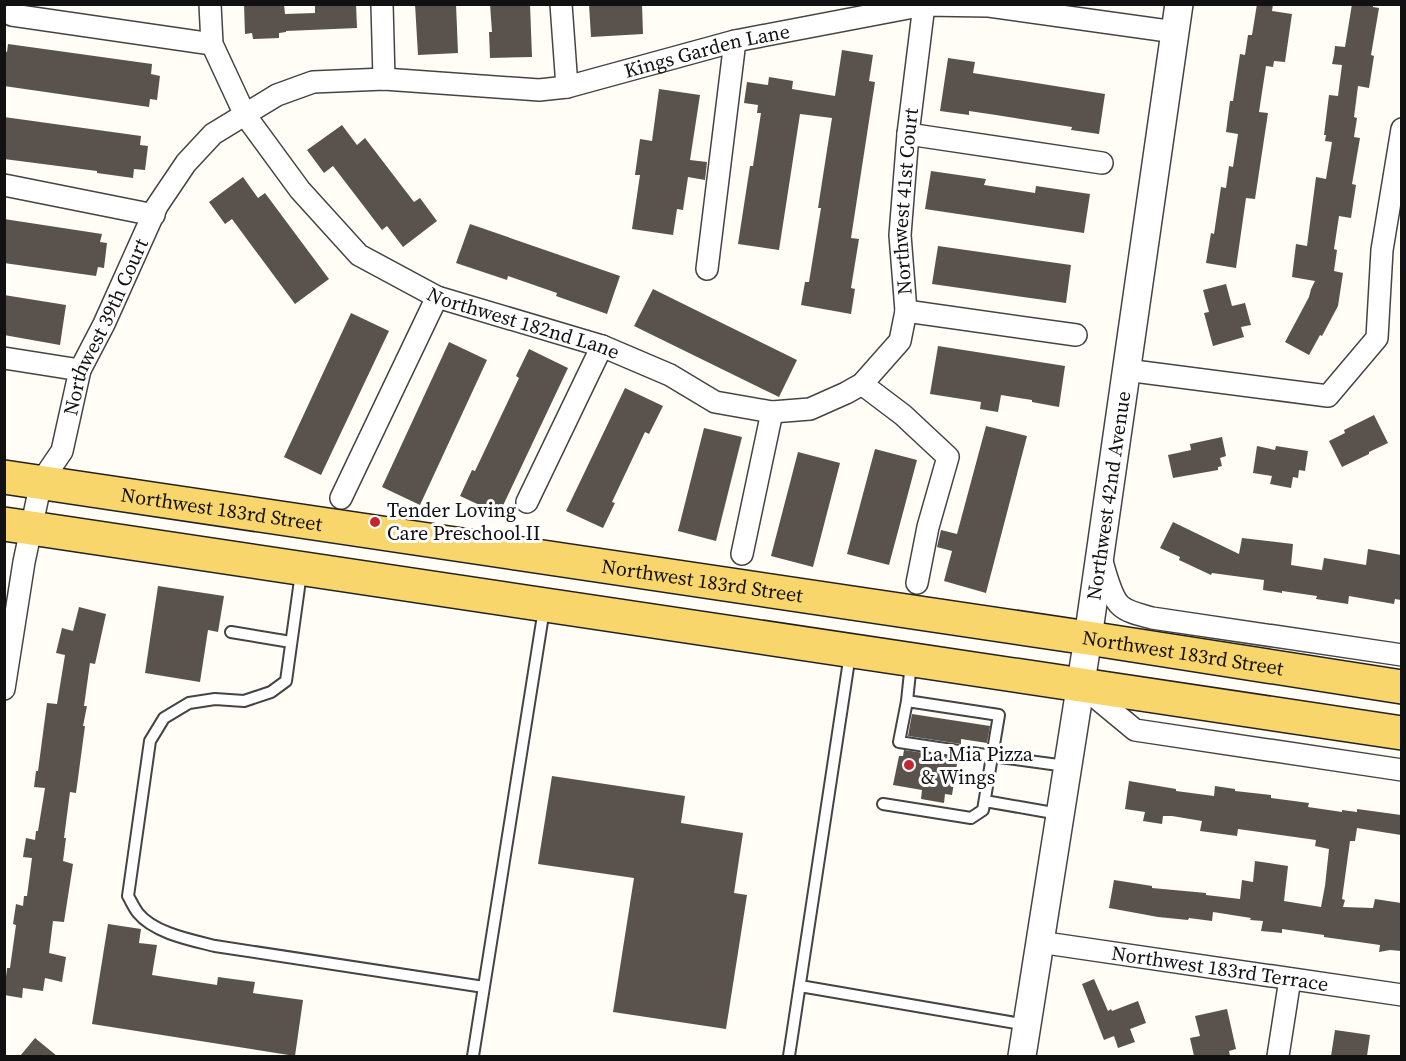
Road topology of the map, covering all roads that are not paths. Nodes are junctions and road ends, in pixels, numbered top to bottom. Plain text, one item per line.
1 (210, 4) edge
2 (382, 4) edge
3 (561, 4) edge
4 (1179, 4) edge
5 (924, 5) edge
6 (990, 5) edge
7 (12, 15) dead end
8 (1175, 32) junction
9 (735, 41) junction
10 (212, 44) junction
11 (384, 79) junction
12 (567, 87) junction
13 (245, 115) junction
14 (1401, 129) edge
15 (908, 134) junction
16 (1102, 163) dead end
17 (4, 185) edge
18 (154, 215) junction
19 (706, 269) dead end
20 (437, 297) junction
21 (906, 311) junction
22 (1076, 335) dead end
23 (602, 346) junction
24 (4, 358) edge
25 (80, 370) junction
26 (1126, 370) junction
27 (862, 384) junction
28 (772, 412) junction
29 (4, 477) edge
30 (41, 482) junction
31 (341, 498) dead end
32 (527, 502) dead end
33 (18, 526) edge
34 (742, 554) dead end
35 (1100, 554) junction
36 (14, 560) edge
37 (302, 568) junction
38 (917, 583) dead end
39 (545, 605) junction
40 (231, 632) dead end
41 (1088, 638) junction
42 (291, 642) junction
43 (850, 650) junction
44 (1401, 655) edge
45 (912, 660) junction
46 (1081, 685) junction
47 (1401, 687) edge
48 (4, 689) edge
49 (907, 701) junction
50 (1401, 733) edge
51 (992, 756) junction
52 (1068, 766) junction
53 (1401, 770) edge
54 (985, 801) junction
55 (883, 804) dead end
56 (1060, 814) junction
57 (1039, 942) junction
58 (1290, 979) junction
59 (800, 986) junction
60 (484, 987) junction
61 (1401, 995) edge
62 (1027, 1025) junction
63 (473, 1056) edge
64 (789, 1056) edge
65 (1022, 1056) edge
66 (1278, 1056) edge

1 - 10 street
2 - 11 street
3 - 12 street
4 - 8 street, Northwest 42nd Avenue
5 - 6 street, Kings Garden Lane
5 - 9 street, Kings Garden Lane
5 - 15 street, Northwest 41st Court
6 - 8 street, Kings Garden Lane
7 - 10 street
8 - 26 street, Northwest 42nd Avenue
9 - 12 street, Kings Garden Lane
9 - 19 street
10 - 13 street
11 - 12 street, Kings Garden Lane
11 - 13 street, Kings Garden Lane
13 - 18 street, Northwest 39th Court
13 - 20 street, Northwest 182nd Lane
14 - 26 street
15 - 16 street
15 - 21 street, Northwest 41st Court
17 - 18 street
18 - 25 street, Northwest 39th Court
20 - 23 street, Northwest 182nd Lane
20 - 31 street
21 - 22 street
21 - 27 street, Northwest 41st Court
23 - 28 street, Northwest 182nd Lane
23 - 32 street
24 - 25 street
25 - 30 street, Northwest 39th Court
26 - 35 street, Northwest 42nd Avenue
27 - 28 street, Northwest 182nd Lane
27 - 38 street
28 - 34 street
29 - 30 main road, Northwest 183rd Street
30 - 33 street, Northwest 39th Court
30 - 41 main road, Northwest 183rd Street
33 - 36 street, Northwest 39th Court
33 - 37 main road
35 - 41 street, Northwest 42nd Avenue
35 - 44 street
36 - 48 street, Northwest 39th Court
37 - 39 main road
37 - 42 lane
39 - 43 main road
39 - 60 lane
40 - 42 lane
41 - 46 street, Northwest 42nd Avenue
41 - 47 main road, Northwest 183rd Street
42 - 60 lane
43 - 45 main road
43 - 59 lane
45 - 46 main road
45 - 49 lane
46 - 50 main road
46 - 52 street, Northwest 42nd Avenue
46 - 53 street
49 - 51 lane
49 - 51 lane
51 - 52 lane
51 - 54 lane
52 - 56 street, Northwest 42nd Avenue
54 - 55 lane
54 - 56 lane
56 - 57 street, Northwest 42nd Avenue
57 - 58 street, Northwest 183rd Terrace
57 - 62 street, Northwest 42nd Avenue
58 - 61 street, Northwest 183rd Terrace
58 - 66 street
59 - 62 lane
59 - 64 lane
60 - 63 lane
62 - 65 street, Northwest 42nd Avenue

